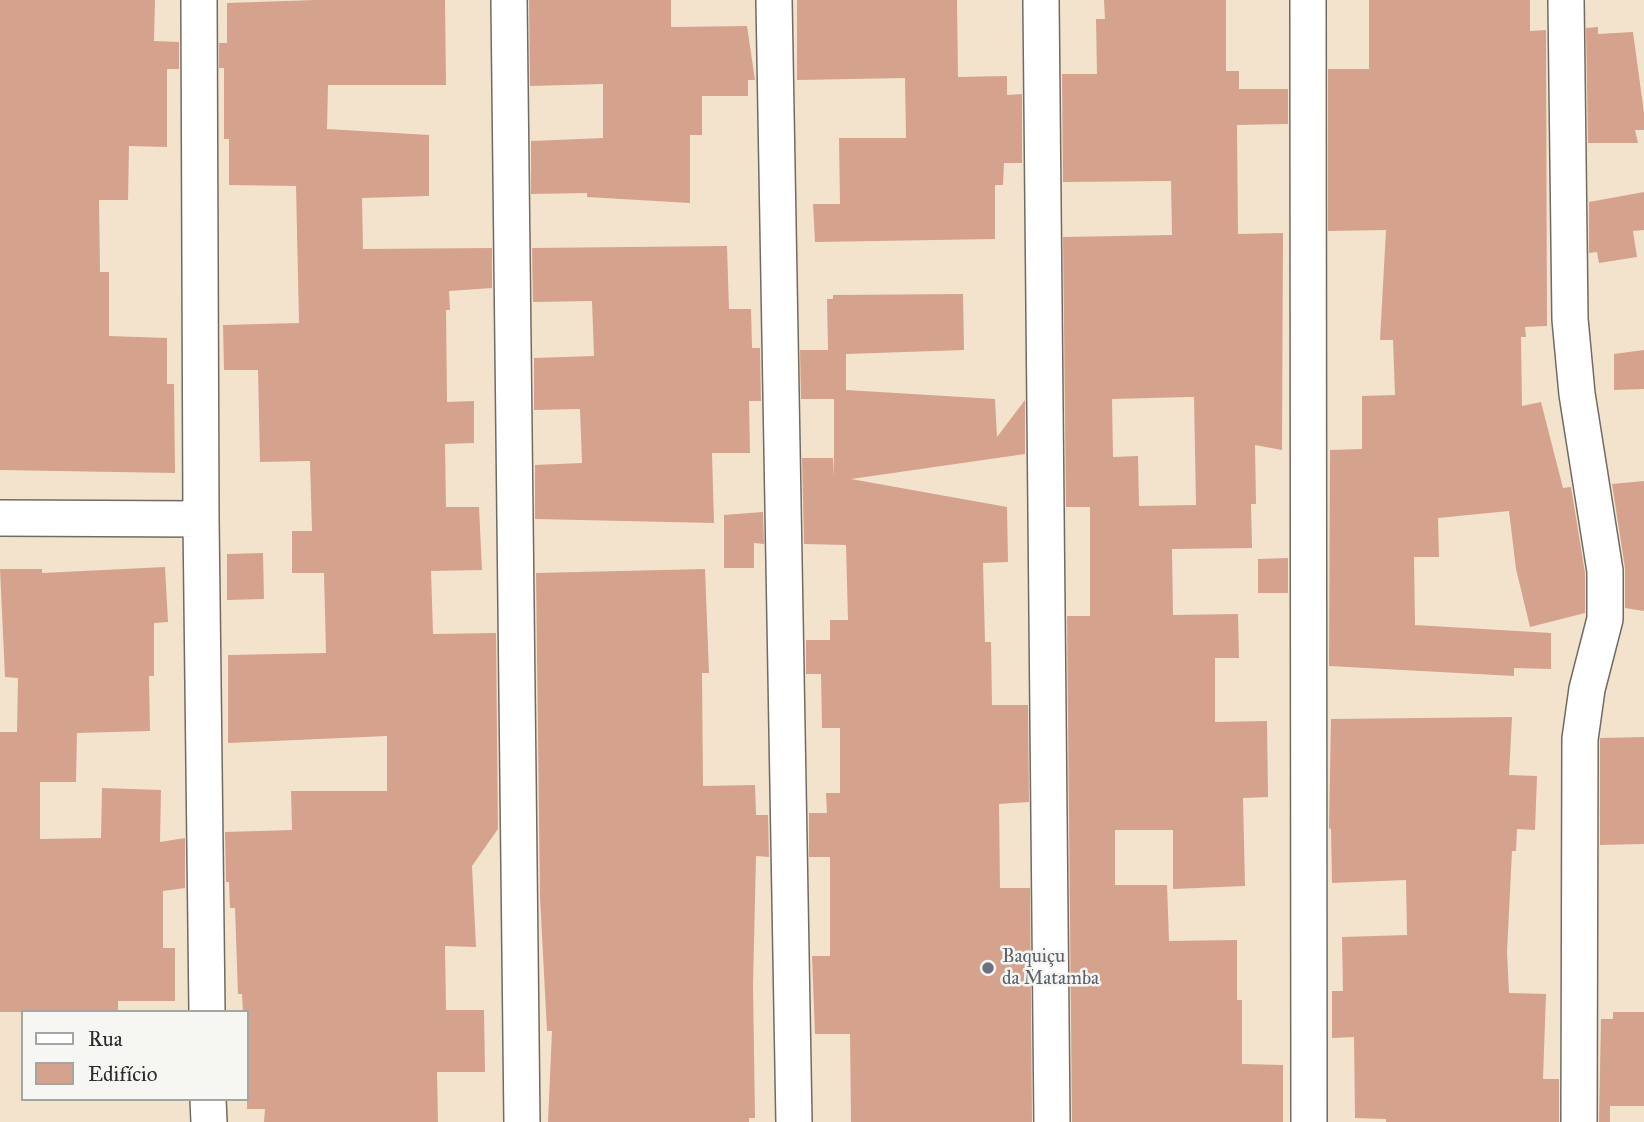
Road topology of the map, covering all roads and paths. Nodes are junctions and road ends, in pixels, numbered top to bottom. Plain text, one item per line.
1 (199, 0) edge
2 (509, 0) edge
3 (774, 0) edge
4 (1041, 0) edge
5 (1308, 0) edge
6 (1566, 0) edge
7 (0, 518) edge
8 (201, 519) junction
9 (207, 1010) edge
10 (208, 1101) edge
11 (209, 1122) edge
12 (522, 1122) edge
13 (794, 1122) edge
14 (1052, 1122) edge
15 (1309, 1122) edge
16 (1579, 1122) edge

1 - 8 street
2 - 12 street
3 - 13 street
4 - 14 street
5 - 15 street
6 - 16 street
7 - 8 street
8 - 9 street
10 - 11 street

